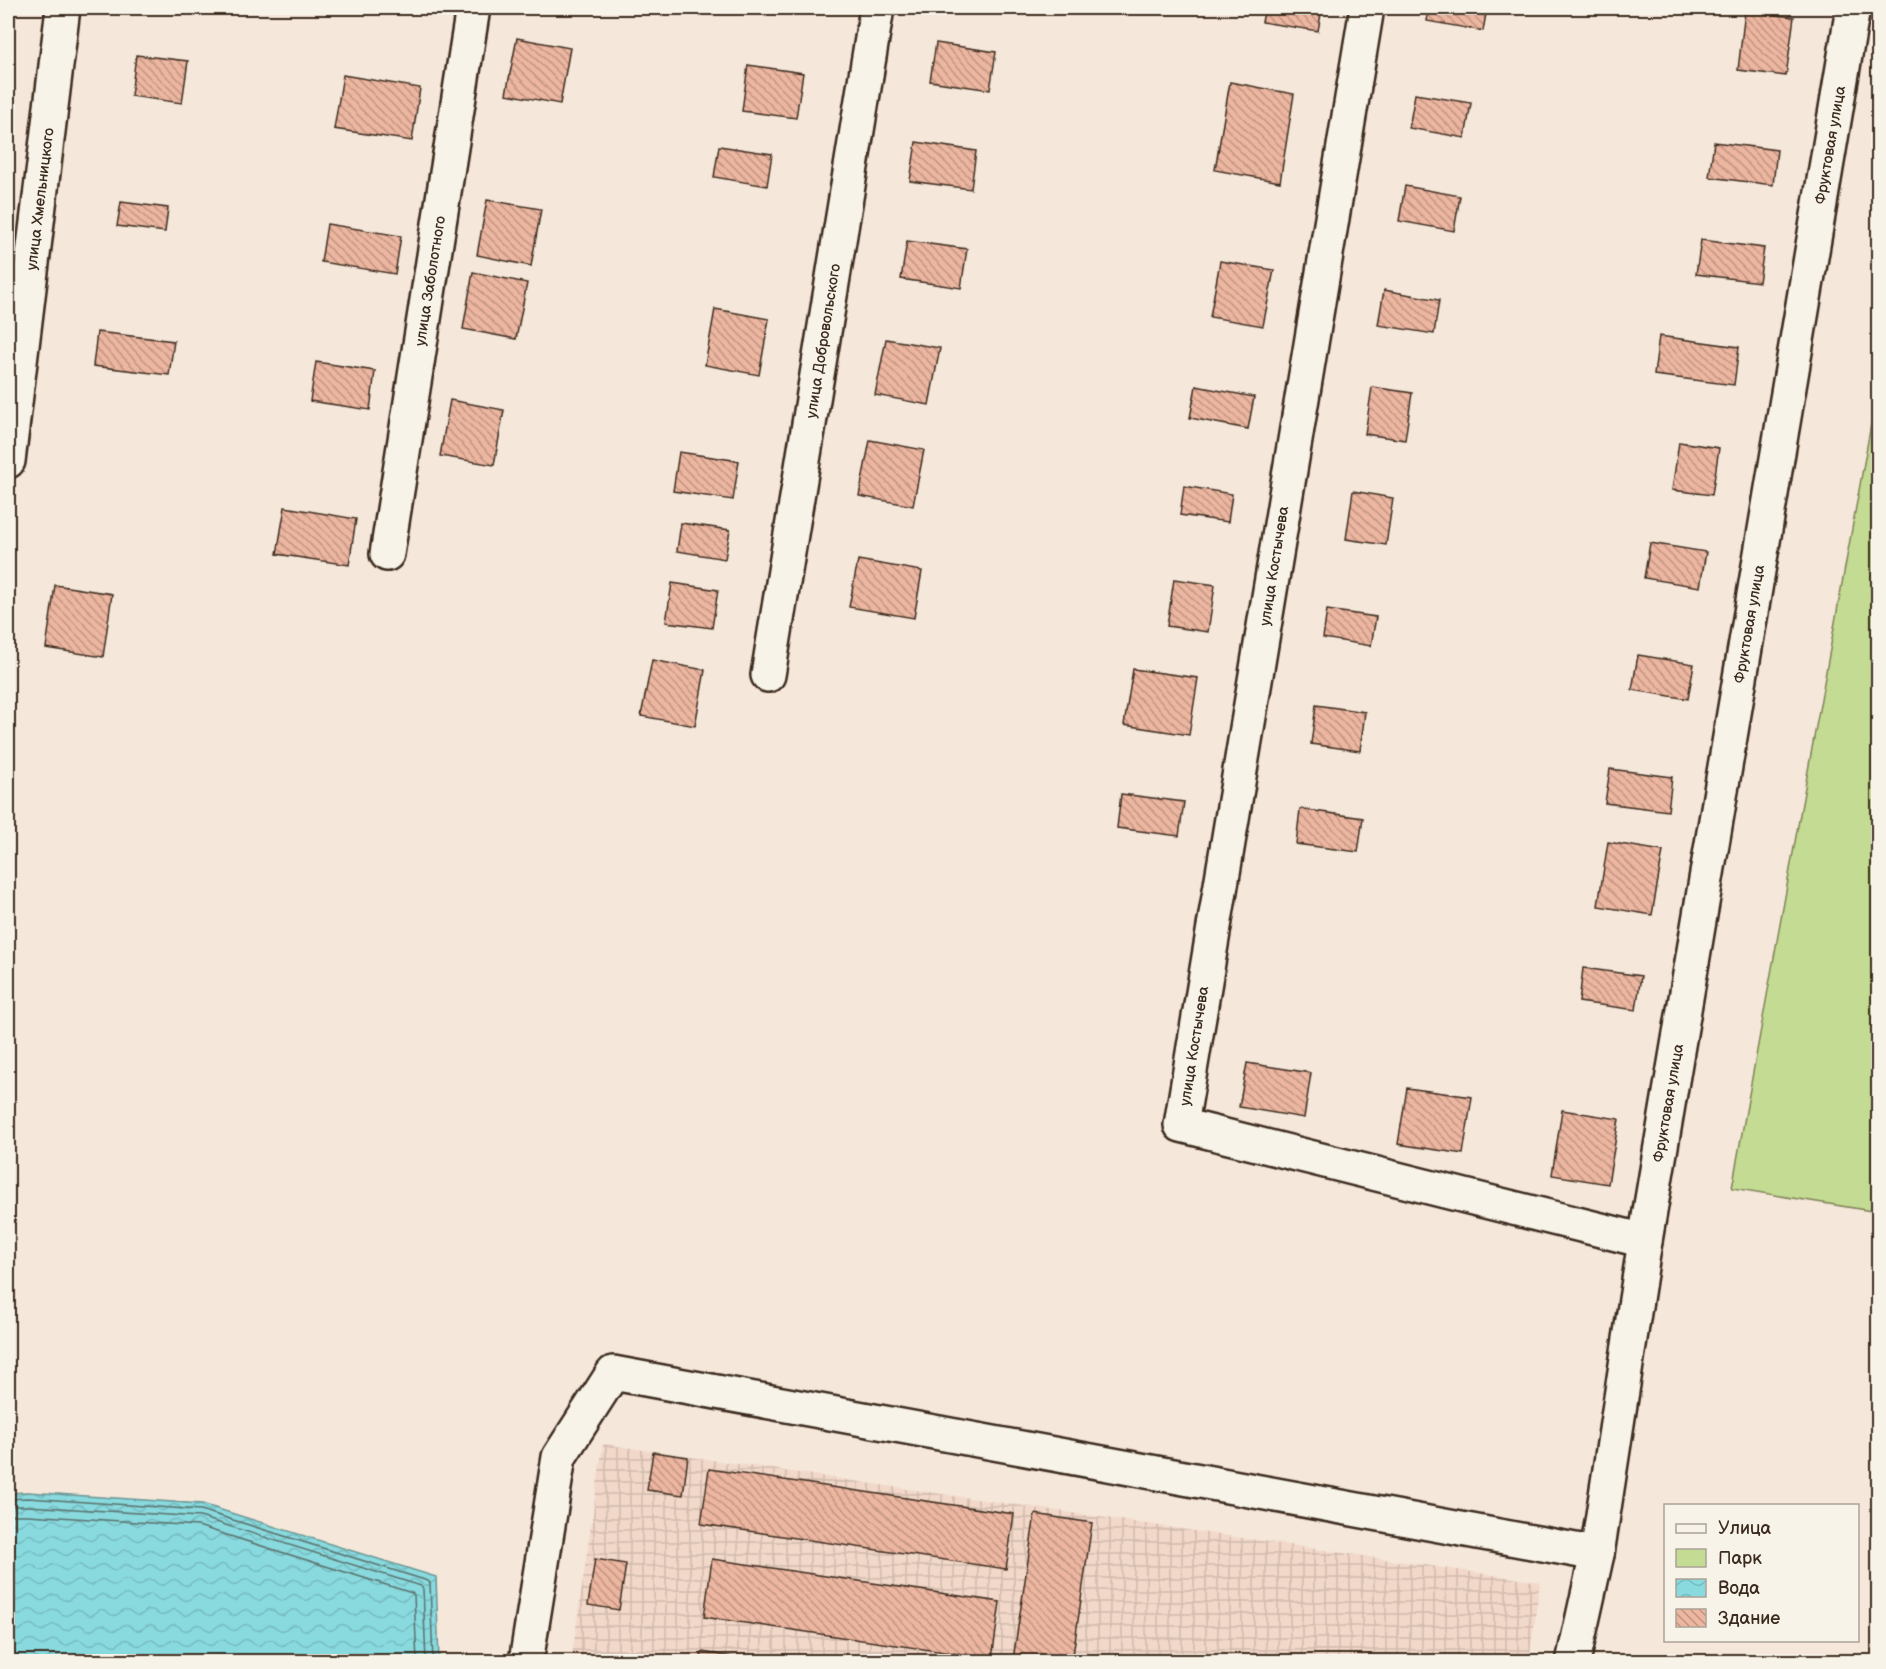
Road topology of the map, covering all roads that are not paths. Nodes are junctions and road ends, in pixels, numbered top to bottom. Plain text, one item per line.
1 (63, 8) edge
2 (473, 8) edge
3 (877, 8) edge
4 (1367, 8) edge
5 (1853, 8) edge
6 (8, 461) edge
7 (387, 554) dead end
8 (768, 675) dead end
9 (1645, 1241) junction
10 (1597, 1554) junction
11 (526, 1662) edge
12 (1573, 1662) edge

1 - 6 street, улица Хмельницкого
2 - 7 street, улица Заболотного
3 - 8 street, улица Добровольского
4 - 9 street, улица Костычева
5 - 9 street, Фруктовая улица
9 - 10 street, Фруктовая улица
10 - 11 street
10 - 12 street, Фруктовая улица

